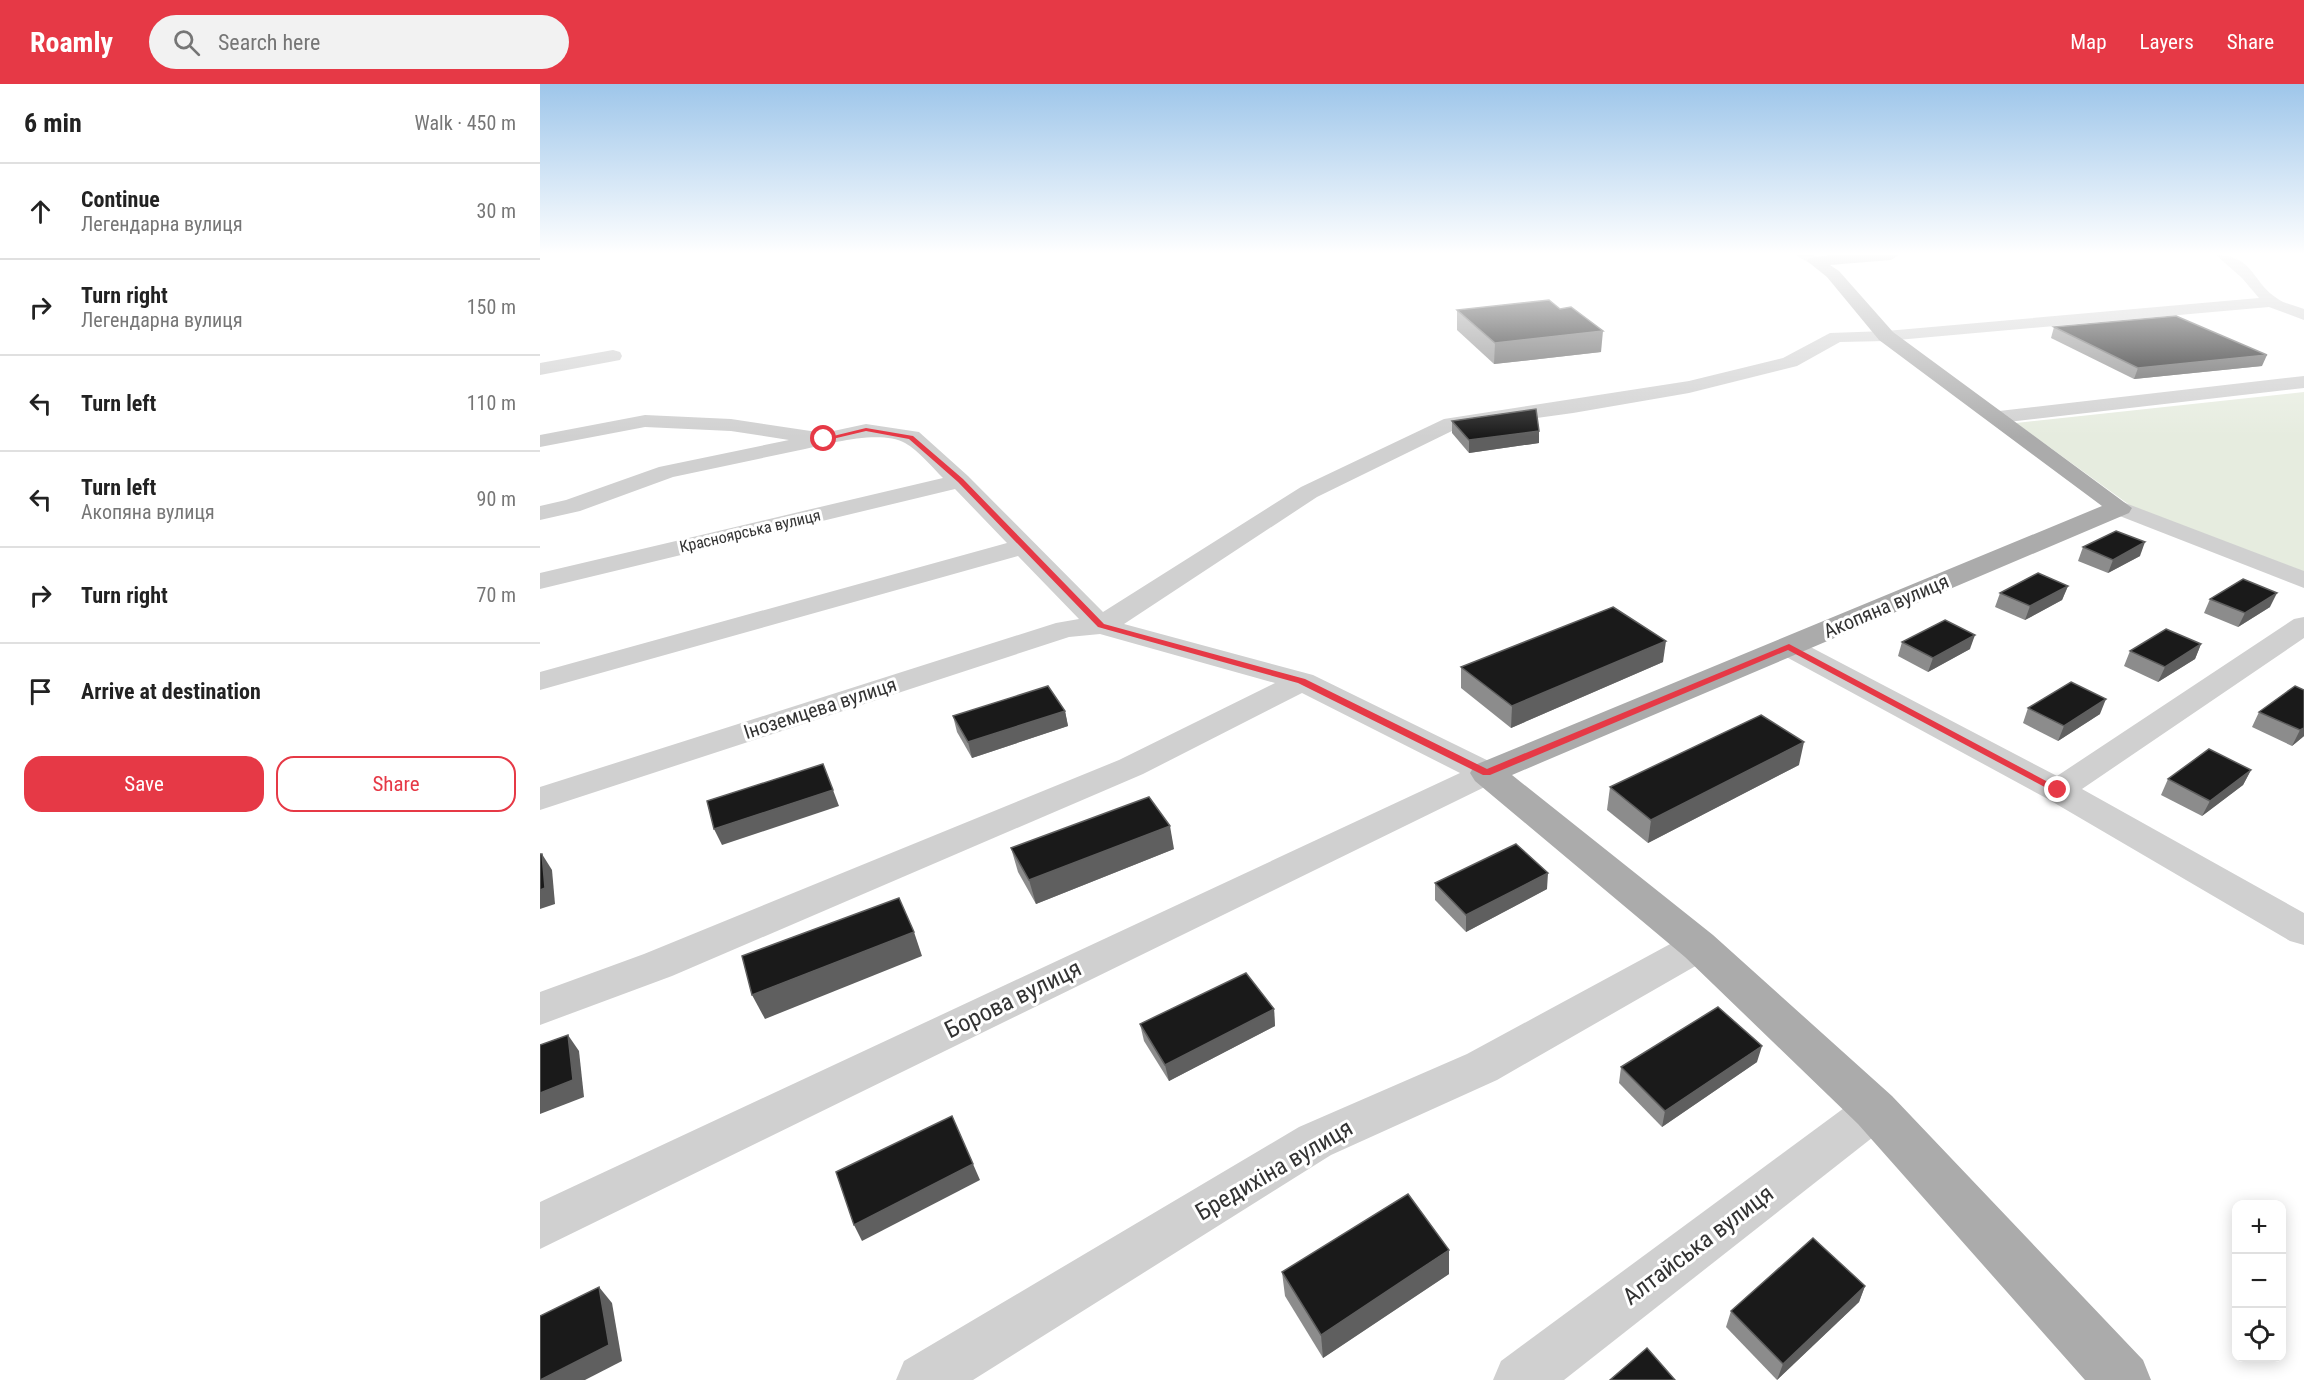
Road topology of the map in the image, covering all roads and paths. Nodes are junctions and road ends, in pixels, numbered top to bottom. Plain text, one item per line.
1 (1868, 315) edge
2 (2118, 315) edge
3 (1886, 336) junction
4 (613, 356) dead end
5 (540, 369) edge
6 (2304, 382) edge
7 (1999, 417) junction
8 (824, 439) junction
9 (540, 441) edge
10 (960, 481) junction
11 (2120, 508) junction
12 (540, 513) edge
13 (1025, 546) junction
14 (2304, 580) edge
15 (540, 581) edge
16 (2304, 625) edge
17 (1101, 626) junction
18 (1789, 647) junction
19 (540, 681) edge
20 (1302, 681) junction
21 (1487, 773) junction
22 (2058, 790) junction
23 (540, 799) edge
24 (2304, 931) edge
25 (1699, 946) junction
26 (540, 1009) edge
27 (1875, 1110) junction
28 (540, 1226) edge
29 (923, 1380) edge
30 (1520, 1380) edge
31 (2123, 1380) edge

1 - 3 main road
2 - 3 street
3 - 7 main road
3 - 17 street
4 - 5 street
6 - 7 street
7 - 11 main road
8 - 9 street
8 - 10 street
8 - 12 street
10 - 13 street
10 - 15 street, Красноярська вулиця
11 - 14 street
11 - 18 main road, Акопяна вулиця
13 - 17 street
13 - 19 street
16 - 22 street
17 - 20 street
17 - 23 street, Іноземцева вулиця
18 - 21 main road, Акопяна вулиця
18 - 22 street
20 - 21 street
20 - 26 street
21 - 25 main road
21 - 28 street, Борова вулиця
22 - 24 street
25 - 27 main road
25 - 29 street, Бредихіна вулиця
27 - 30 street, Алтайська вулиця
27 - 31 main road

